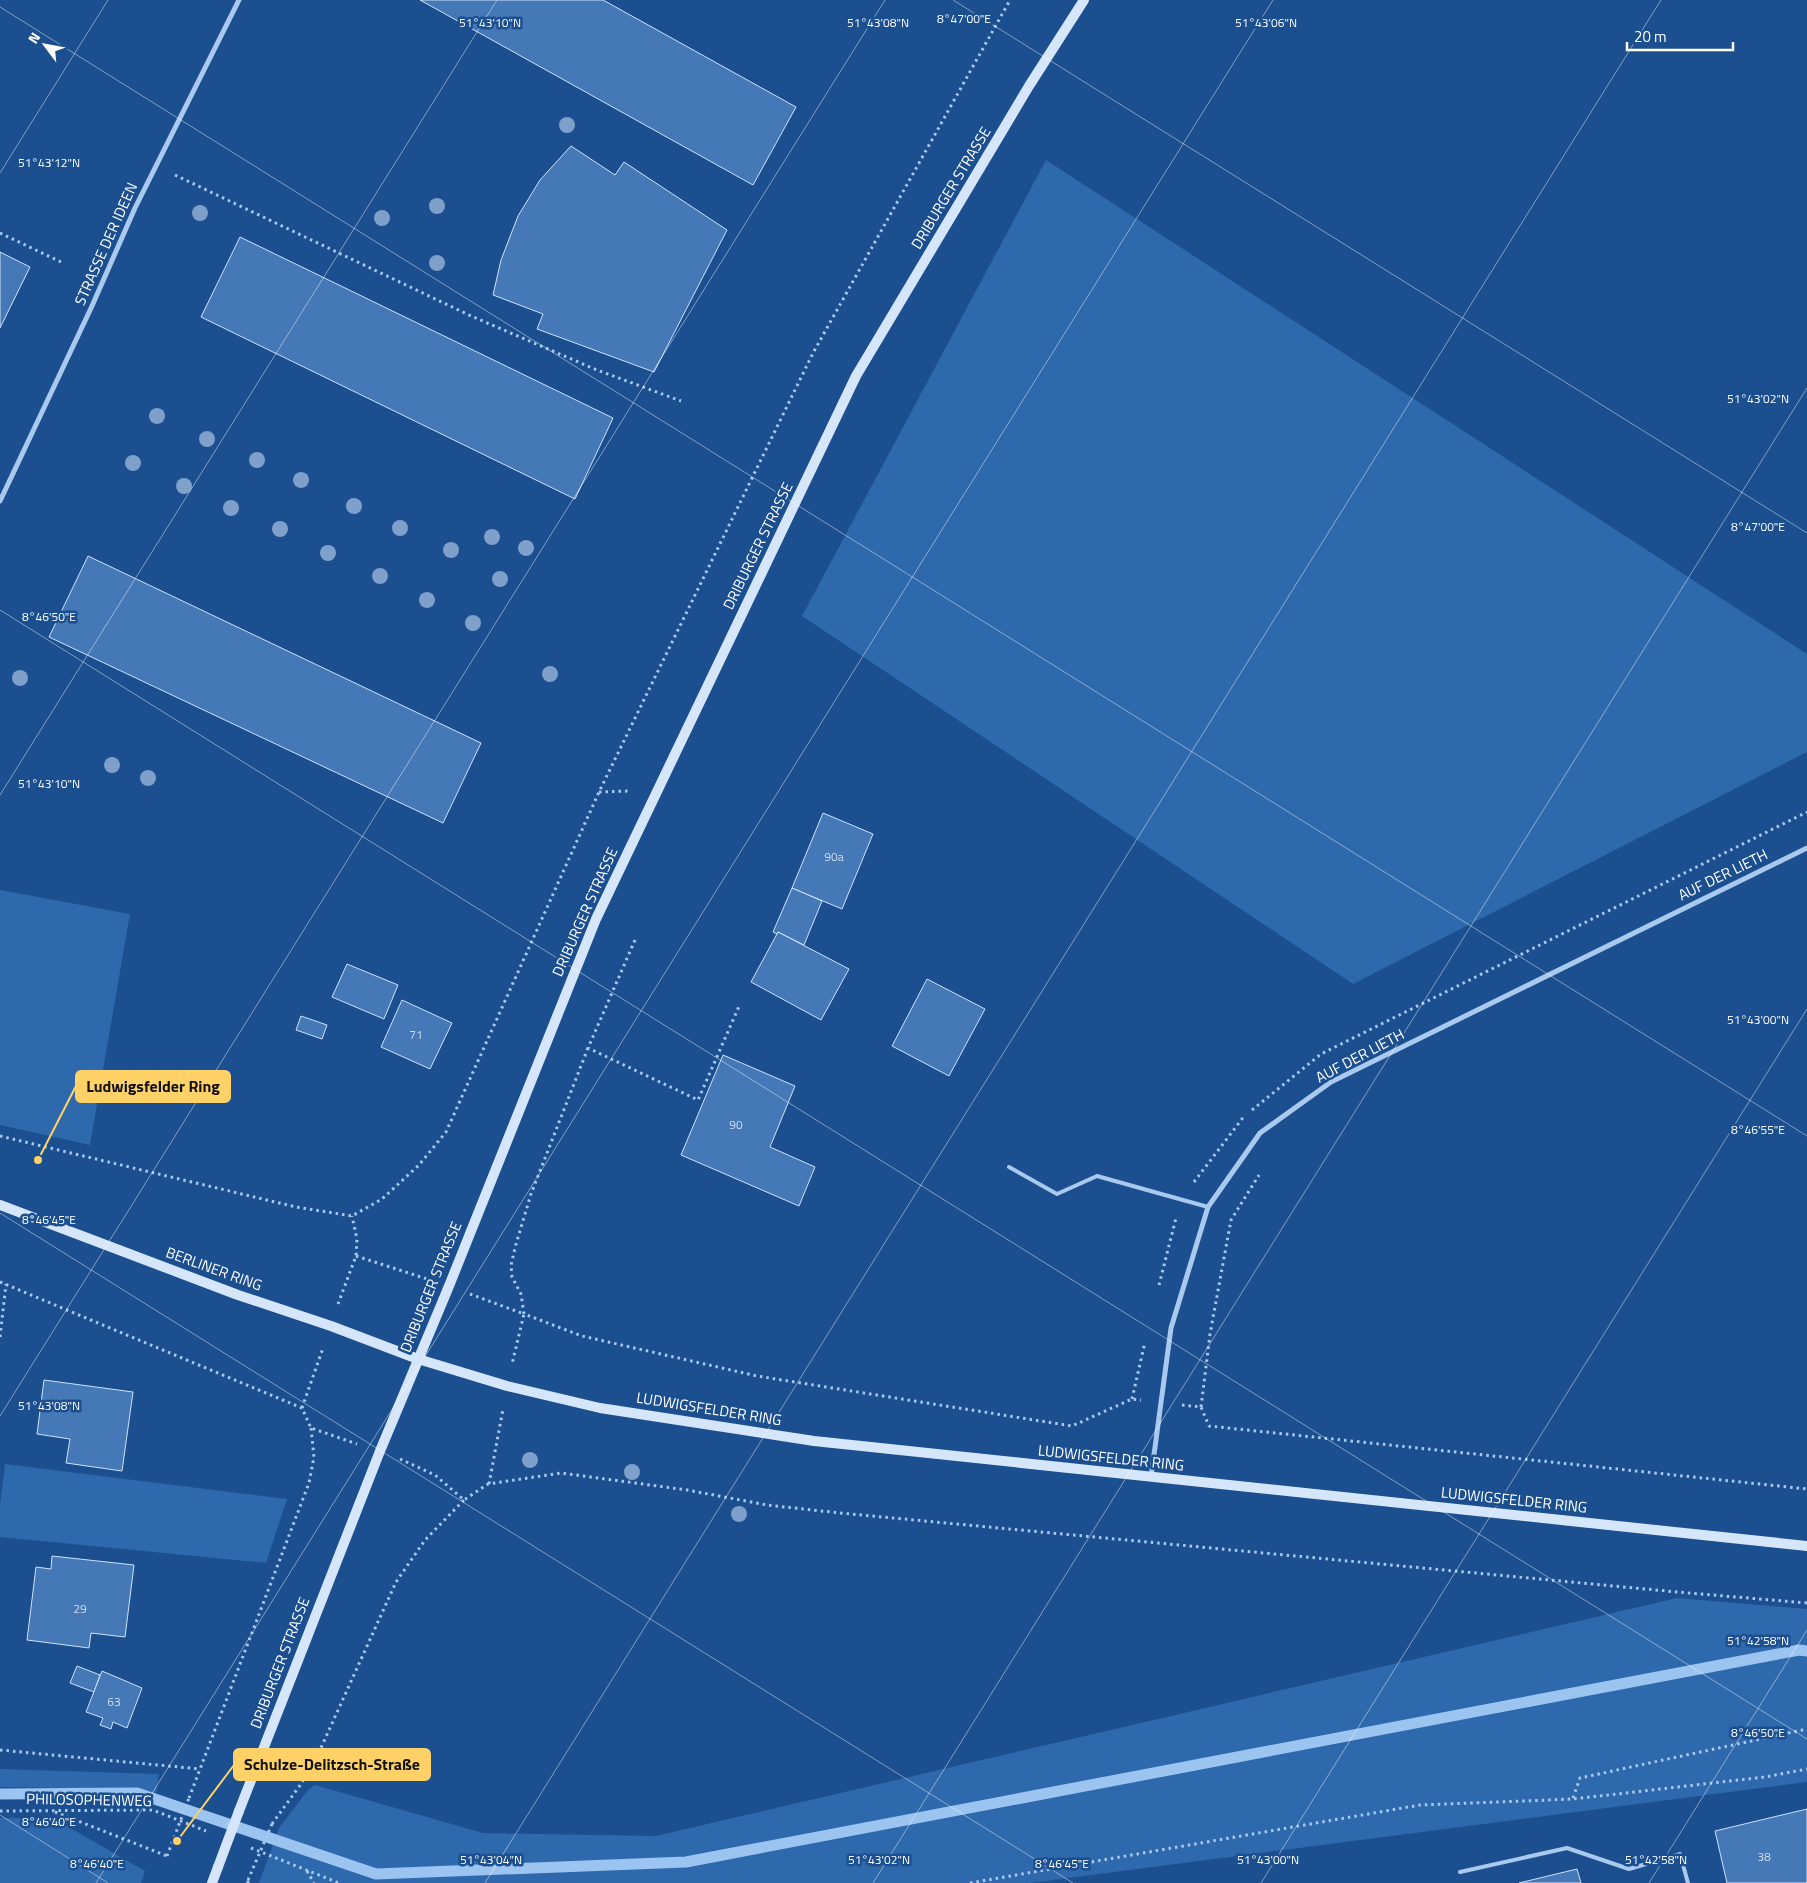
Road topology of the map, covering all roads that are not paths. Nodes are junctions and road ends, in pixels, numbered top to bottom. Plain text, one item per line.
1 (239, 0) edge
2 (1084, 0) edge
3 (0, 501) edge
4 (1807, 848) edge
5 (1009, 1167) dead end
6 (0, 1205) edge
7 (1208, 1207) junction
8 (418, 1359) junction
9 (1151, 1478) junction
10 (1807, 1546) edge
11 (1460, 1872) dead end
12 (212, 1883) edge
13 (1688, 1883) edge

1 - 3 street, STRASSE DER IDEEN
2 - 8 main road, DRIBURGER STRASSE
4 - 7 street, AUF DER LIETH
5 - 7 lane
6 - 8 main road, BERLINER RING
7 - 9 street, AUF DER LIETH
8 - 9 main road, LUDWIGSFELDER RING
8 - 12 main road, DRIBURGER STRASSE, bridge
9 - 10 main road, LUDWIGSFELDER RING
11 - 13 lane

